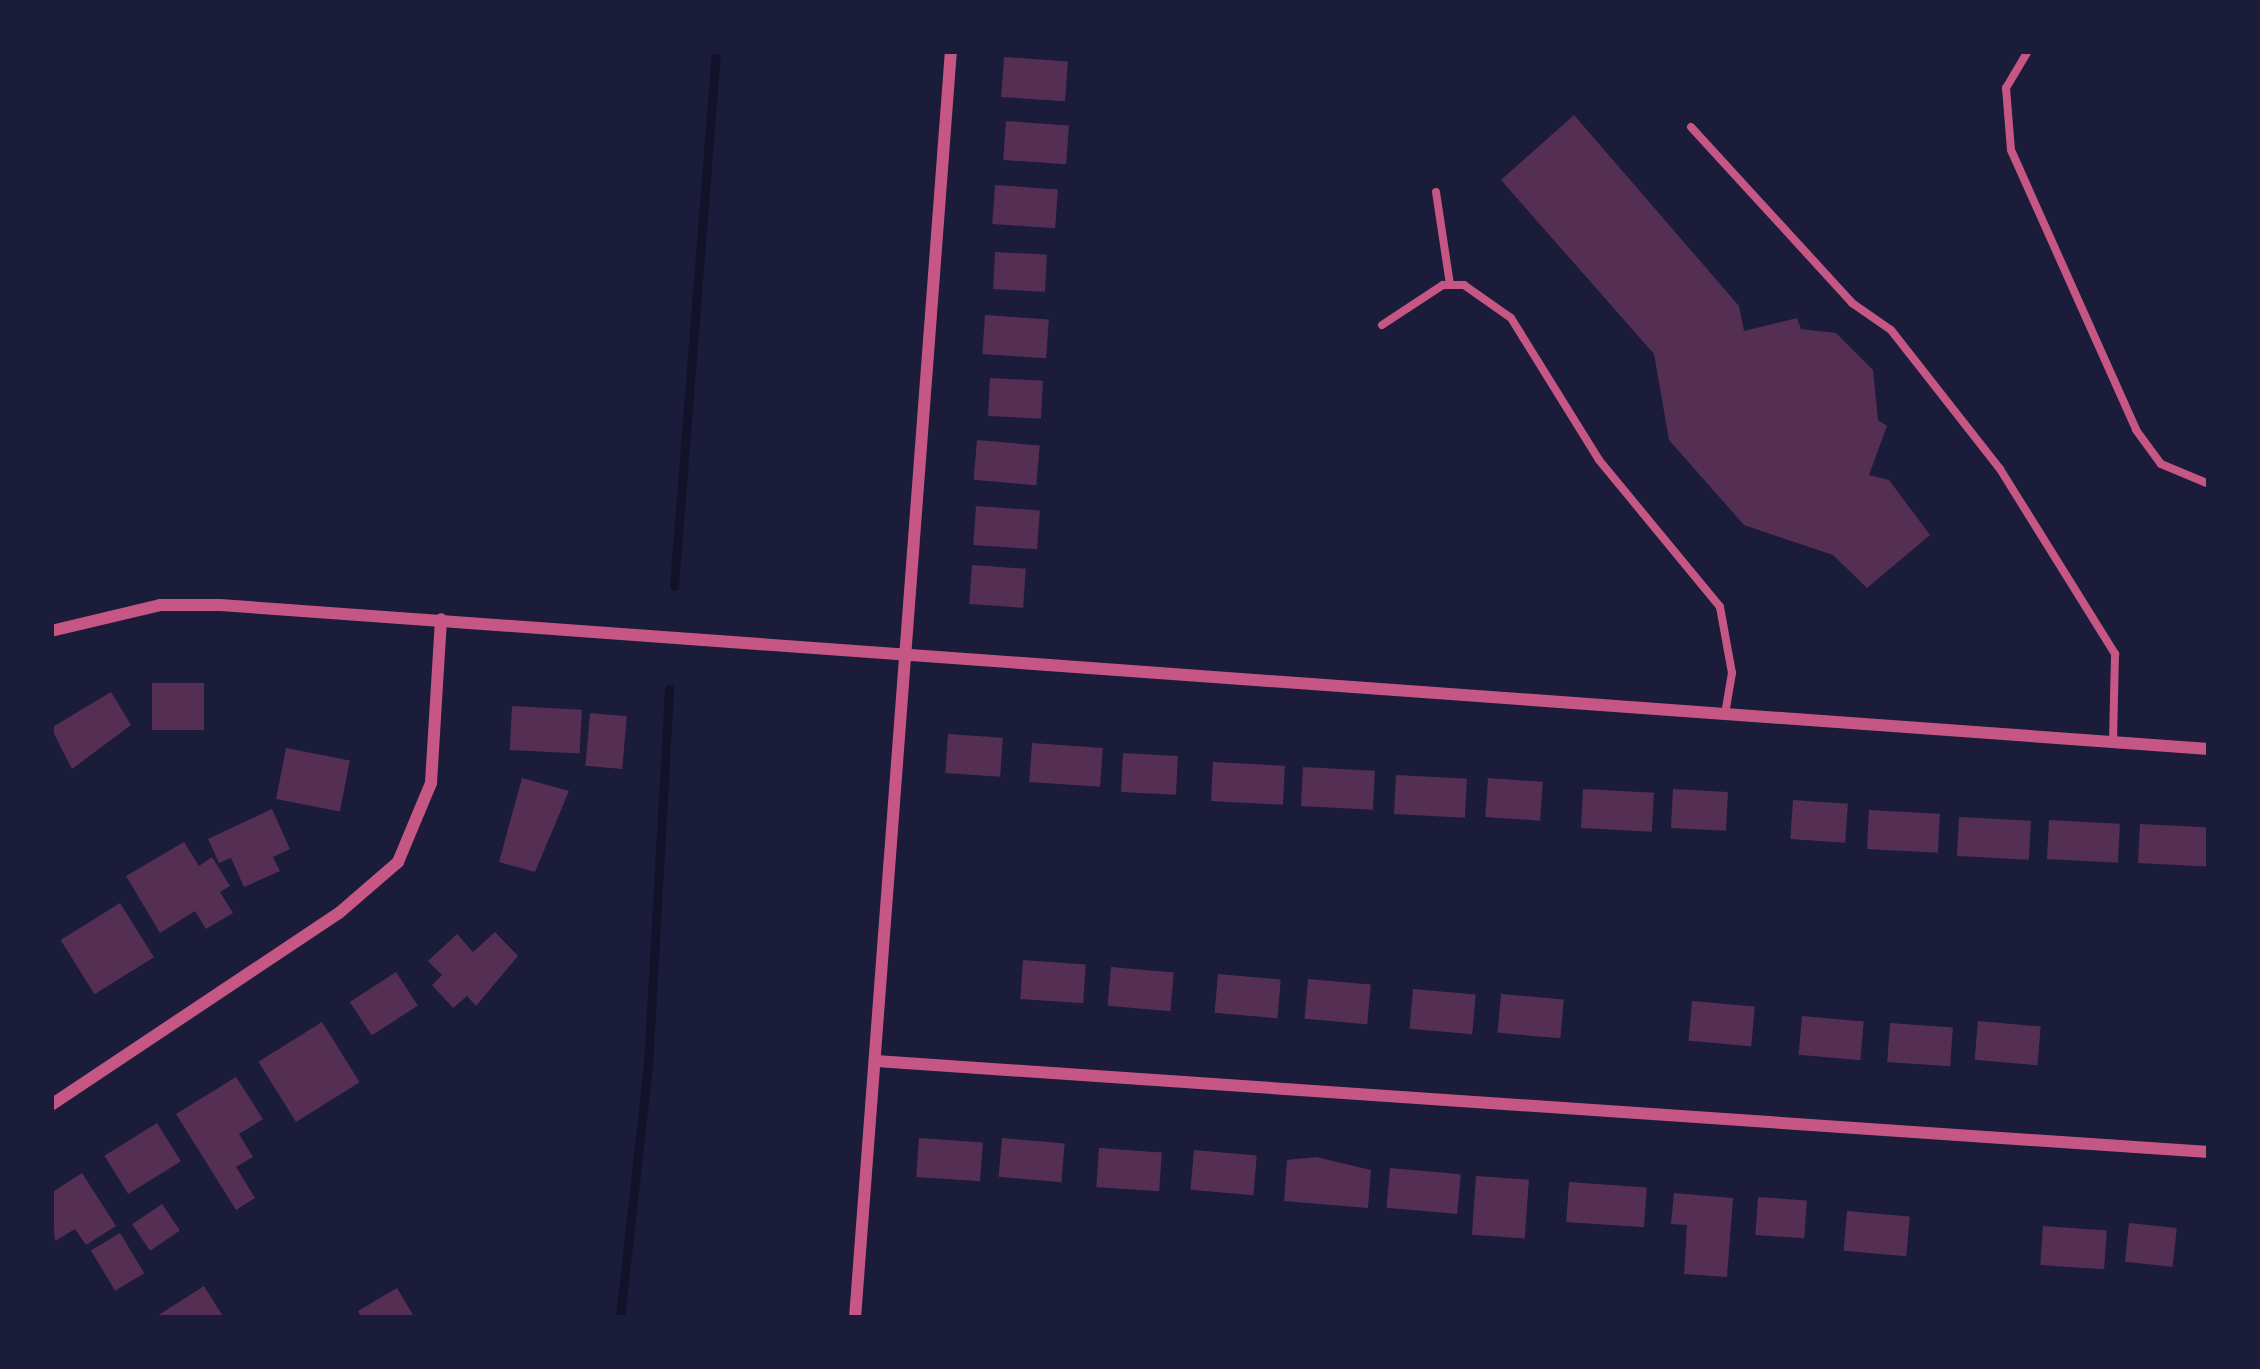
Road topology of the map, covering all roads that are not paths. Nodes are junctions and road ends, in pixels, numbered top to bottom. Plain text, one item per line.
1 (951, 51) edge
2 (2028, 51) edge
3 (1691, 127) dead end
4 (1436, 192) dead end
5 (1450, 285) junction
6 (1382, 325) dead end
7 (2209, 484) edge
8 (441, 619) junction
9 (52, 626) edge
10 (908, 656) junction
11 (1725, 714) junction
12 (2113, 742) junction
13 (2209, 749) edge
14 (876, 1060) junction
15 (51, 1106) edge
16 (2209, 1152) edge
17 (855, 1318) edge

1 - 10 street
2 - 7 lane
3 - 12 lane
4 - 5 lane
5 - 6 lane
5 - 11 lane
8 - 9 street
8 - 10 street
8 - 15 street
10 - 11 street
10 - 14 street
11 - 12 street
12 - 13 street
14 - 16 street
14 - 17 street

